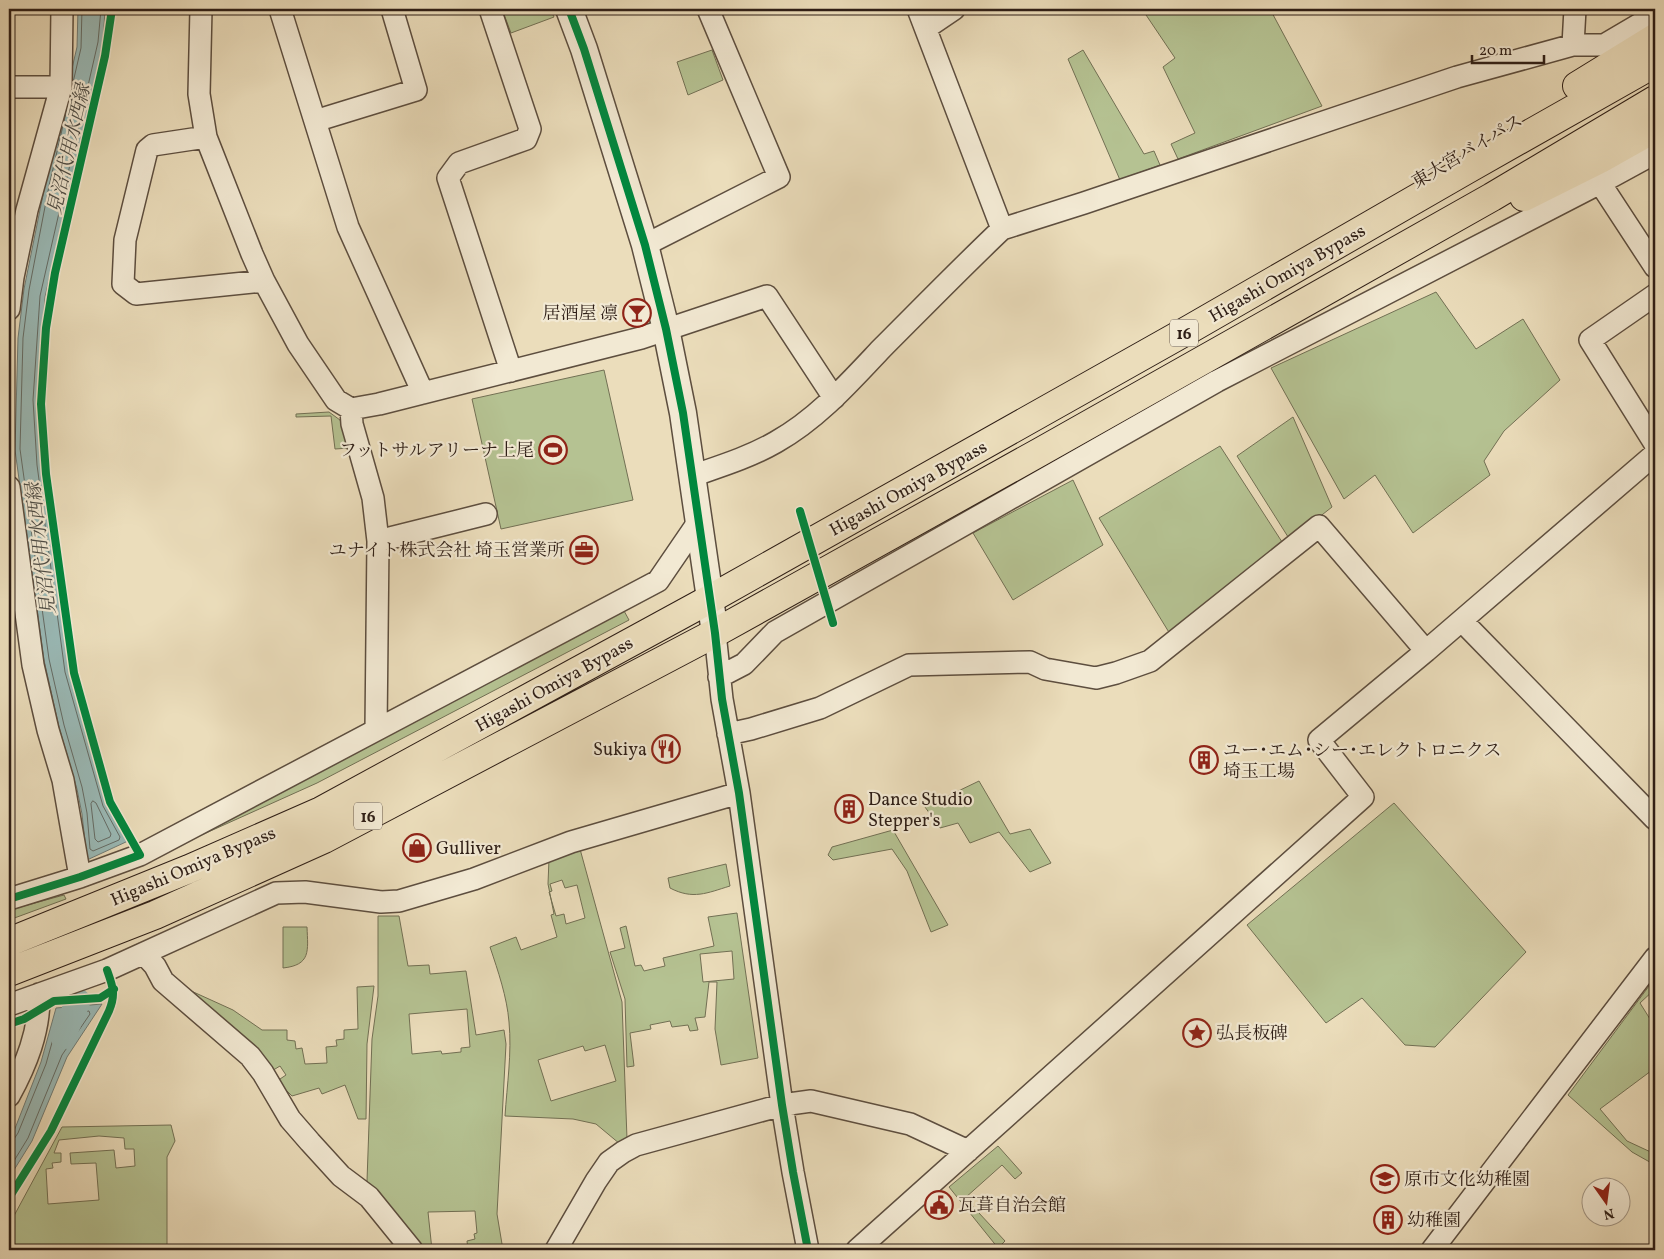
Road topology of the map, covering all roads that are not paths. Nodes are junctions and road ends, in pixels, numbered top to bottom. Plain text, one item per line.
1 (62, 9) edge
2 (201, 9) edge
3 (280, 9) edge
4 (392, 9) edge
5 (490, 9) edge
6 (708, 9) edge
7 (954, 9) edge
8 (1575, 9) edge
9 (575, 11) edge
10 (1655, 15) edge
11 (922, 18) edge
12 (1655, 38) edge
13 (1573, 45) junction
14 (1655, 63) edge
15 (9, 87) edge
16 (61, 87) junction
17 (1655, 100) edge
18 (315, 121) junction
19 (1655, 128) edge
20 (206, 137) junction
21 (1655, 153) edge
22 (1600, 183) junction
23 (1002, 229) junction
24 (645, 245) junction
25 (1655, 268) edge
26 (1285, 275) junction
27 (264, 281) junction
28 (1655, 295) edge
29 (1301, 305) junction
30 (9, 309) edge
31 (666, 329) junction
32 (511, 371) junction
33 (423, 393) junction
34 (834, 398) junction
35 (351, 409) junction
36 (1655, 444) edge
37 (1655, 454) edge
38 (692, 476) junction
39 (9, 487) edge
40 (486, 514) dead end
41 (699, 520) junction
42 (378, 540) junction
43 (710, 599) junction
44 (1462, 621) junction
45 (715, 633) junction
46 (1426, 651) junction
47 (719, 677) junction
48 (376, 730) junction
49 (728, 734) junction
50 (739, 793) junction
51 (1655, 819) edge
52 (80, 878) junction
53 (9, 899) edge
54 (9, 942) edge
55 (144, 954) junction
56 (1655, 958) edge
57 (9, 972) edge
58 (39, 994) junction
59 (9, 1005) edge
60 (9, 1096) edge
61 (782, 1105) junction
62 (968, 1151) junction
63 (1442, 1247) edge
64 (412, 1250) edge
65 (556, 1250) edge
66 (808, 1250) edge
67 (857, 1250) edge

1 - 16 street
2 - 20 street
3 - 18 street
4 - 18 street
5 - 32 street
6 - 24 street
7 - 11 street
8 - 13 street
9 - 24 street
10 - 13 street
11 - 23 street
12 - 26 highway, 東大宮バイパス / 16
13 - 23 street
14 - 26 highway, Higashi Omiya Bypass / 16
15 - 16 street
16 - 30 street
17 - 29 highway, Higashi Omiya Bypass / 16
18 - 33 street
19 - 29 highway, 16
20 - 27 street
20 - 27 street
21 - 22 street
22 - 25 street
22 - 47 street
23 - 34 street
24 - 31 street
26 - 43 highway, Higashi Omiya Bypass / 16
27 - 35 street
28 - 36 street
29 - 45 highway, Higashi Omiya Bypass / 16
31 - 32 street
31 - 34 street
31 - 38 street
32 - 33 street
33 - 35 street
34 - 38 street
35 - 42 street
37 - 44 street
38 - 41 street
39 - 52 street
40 - 42 street
41 - 43 street
41 - 48 street
42 - 48 street
43 - 45 street
43 - 54 highway, Higashi Omiya Bypass / 16
44 - 46 street
44 - 51 street
45 - 47 street
45 - 57 highway, Higashi Omiya Bypass / 16
46 - 49 street
46 - 62 street
47 - 49 street
48 - 52 street
49 - 50 street
50 - 55 street
50 - 61 street
52 - 53 street
55 - 58 street
55 - 64 street
56 - 63 street
58 - 59 street
58 - 60 street
61 - 62 street
61 - 65 street
61 - 66 street
62 - 67 street

